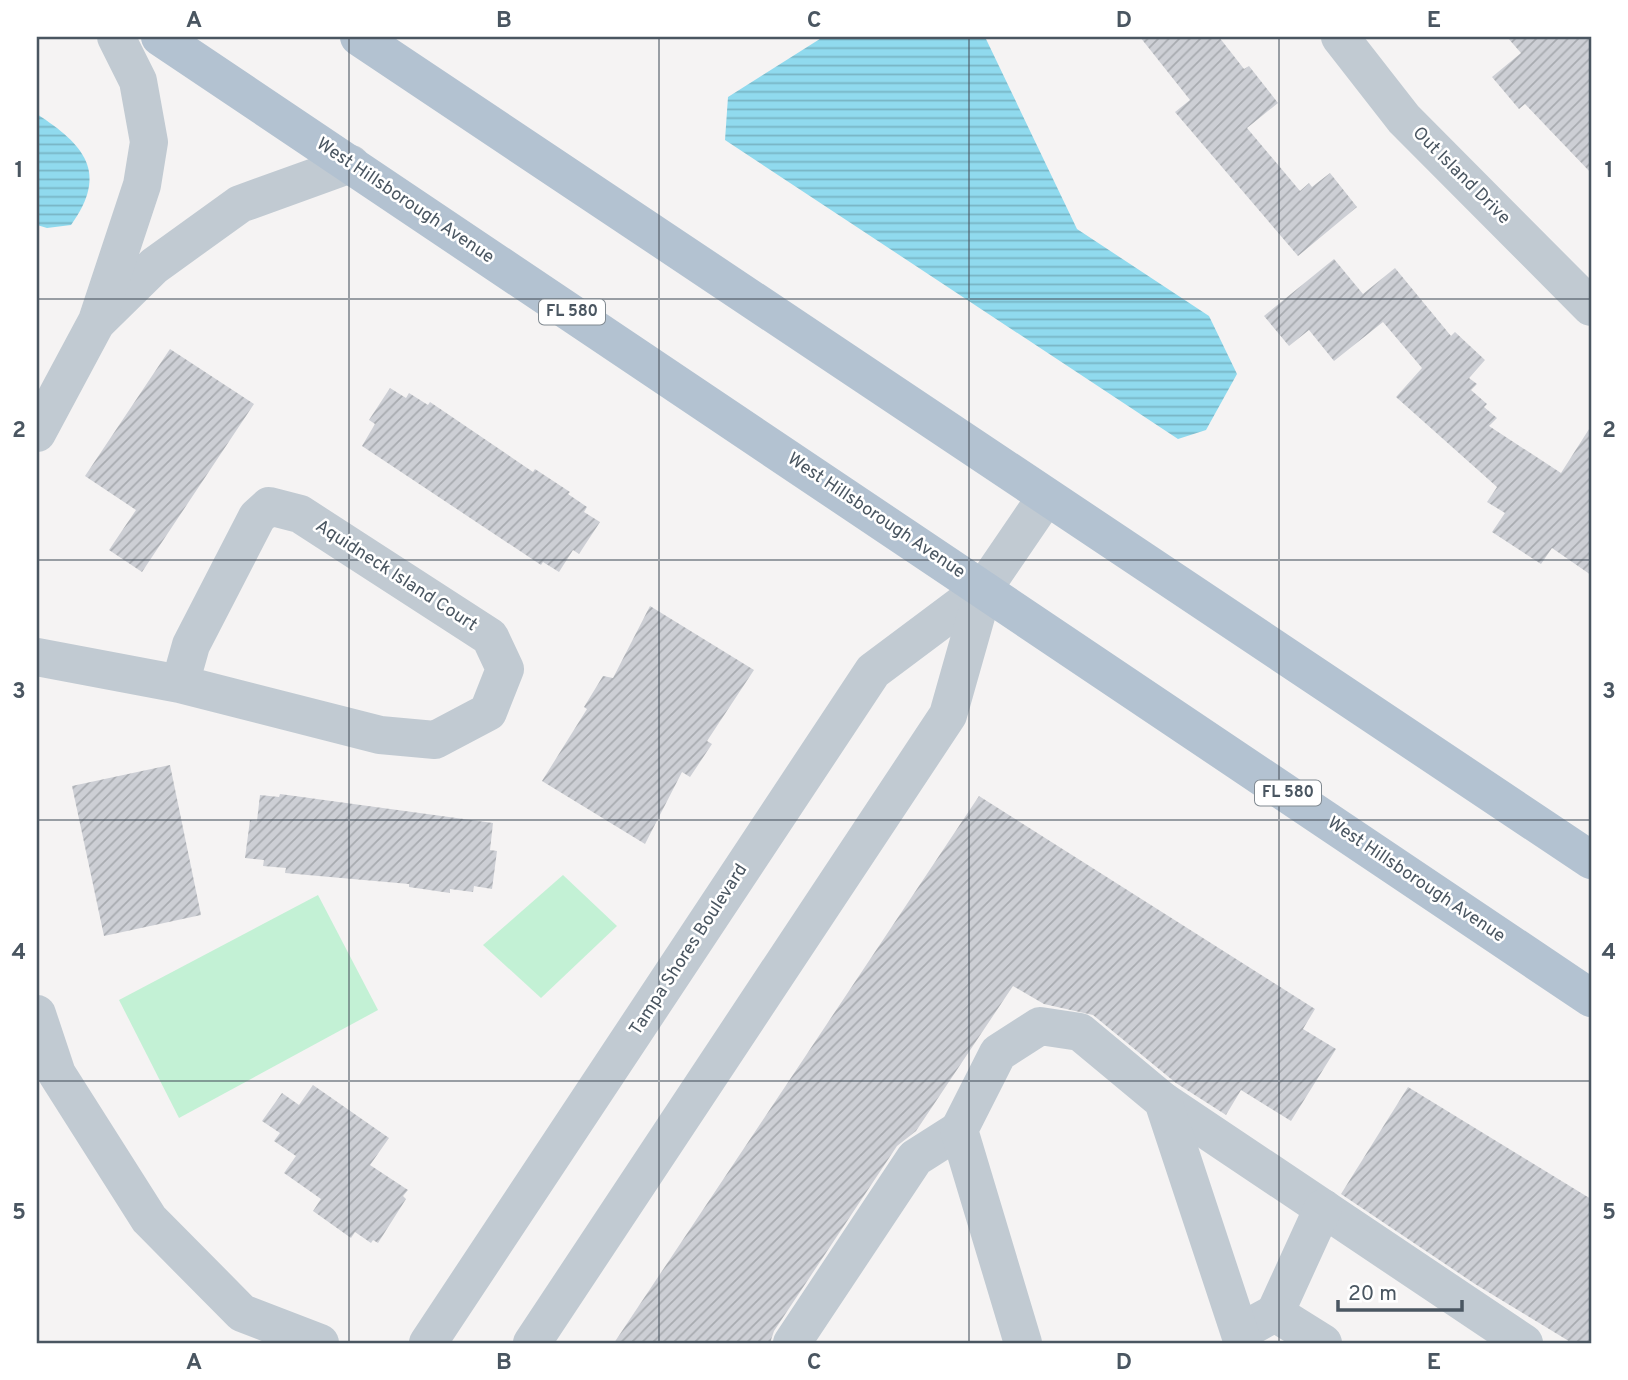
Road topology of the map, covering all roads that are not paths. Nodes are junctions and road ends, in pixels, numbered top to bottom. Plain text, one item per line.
1 (116, 37) edge
2 (160, 37) edge
3 (359, 37) edge
4 (1340, 37) edge
5 (351, 164) junction
6 (1591, 307) edge
7 (97, 321) junction
8 (37, 433) edge
9 (1046, 497) junction
10 (984, 588) junction
11 (37, 657) edge
12 (180, 684) junction
13 (1591, 860) edge
14 (1591, 998) edge
15 (37, 1014) edge
16 (1163, 1101) junction
17 (959, 1130) junction
18 (1323, 1208) junction
19 (1275, 1313) junction
20 (1241, 1338) edge
21 (320, 1343) edge
22 (428, 1343) edge
23 (532, 1343) edge
24 (792, 1343) edge
25 (1023, 1343) edge
26 (1323, 1343) edge
27 (1524, 1343) edge

1 - 7 street
2 - 5 main road, West Hillsborough Avenue / FL 580
3 - 9 main road
4 - 6 street, Out Island Drive
5 - 7 street
5 - 10 main road, West Hillsborough Avenue / FL 580
7 - 8 street
9 - 10 street, Tampa Shores Boulevard
9 - 13 main road
10 - 14 main road, West Hillsborough Avenue / FL 580
10 - 22 street, Tampa Shores Boulevard
10 - 23 street, Tampa Shores Boulevard
11 - 12 street, Aquidneck Island Court
12 - 12 street, Aquidneck Island Court
15 - 21 street
16 - 17 street
16 - 18 street
16 - 20 street
17 - 24 street
17 - 25 street
18 - 19 street
18 - 27 street
19 - 20 street
19 - 26 street

